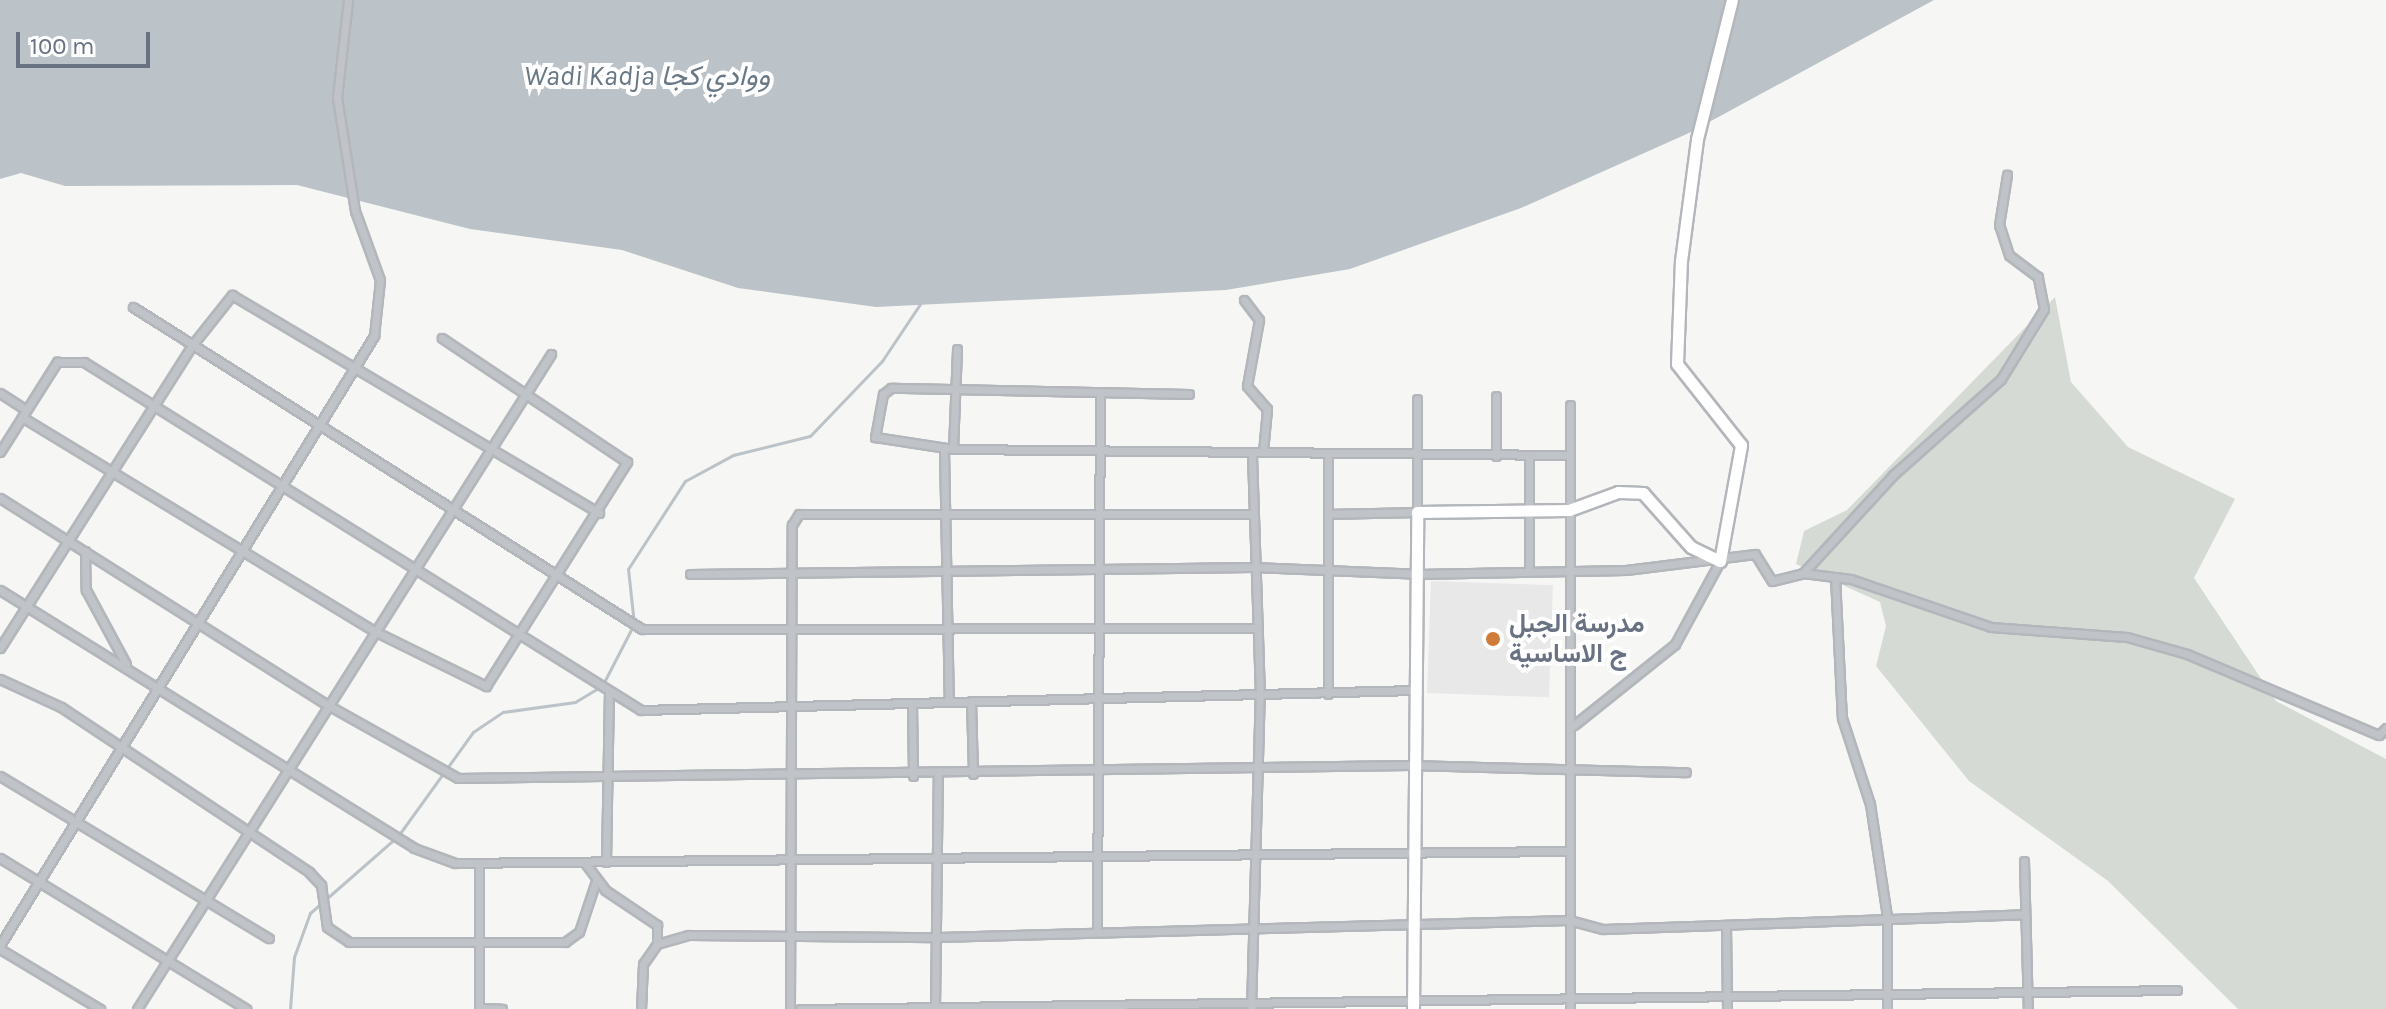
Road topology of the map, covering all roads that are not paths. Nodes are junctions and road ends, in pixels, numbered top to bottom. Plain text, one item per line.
1 (348, 0) edge
2 (1732, 0) edge
3 (2007, 175) dead end
4 (1244, 300) dead end
5 (133, 307) dead end
6 (442, 338) dead end
7 (193, 344) junction
8 (957, 349) dead end
9 (551, 354) dead end
10 (359, 366) junction
11 (526, 391) junction
12 (955, 392) junction
13 (0, 393) edge
14 (1189, 394) dead end
15 (1100, 395) junction
16 (1496, 396) dead end
17 (1417, 399) dead end
18 (1570, 405) dead end
19 (152, 406) junction
20 (24, 414) junction
21 (323, 426) junction
22 (491, 447) junction
23 (949, 449) junction
24 (1100, 451) junction
25 (0, 452) edge
26 (1252, 452) junction
27 (1263, 452) junction
28 (1328, 454) junction
29 (1529, 455) junction
30 (1570, 455) junction
31 (1496, 456) junction
32 (1416, 457) junction
33 (111, 471) junction
34 (285, 487) junction
35 (0, 498) edge
36 (453, 508) junction
37 (1569, 510) junction
38 (946, 511) junction
39 (1101, 511) junction
40 (1528, 511) junction
41 (1417, 512) junction
42 (599, 513) junction
43 (1252, 514) junction
44 (1328, 514) junction
45 (68, 540) junction
46 (85, 551) junction
47 (243, 552) junction
48 (1720, 561) junction
49 (1253, 567) junction
50 (416, 569) junction
51 (791, 569) junction
52 (947, 569) junction
53 (1101, 569) junction
54 (1570, 571) junction
55 (1529, 572) junction
56 (1327, 573) junction
57 (1803, 573) junction
58 (562, 574) junction
59 (690, 574) dead end
60 (1417, 574) junction
61 (1835, 577) junction
62 (0, 590) edge
63 (27, 606) junction
64 (198, 624) junction
65 (948, 624) junction
66 (1100, 625) junction
67 (1255, 628) junction
68 (791, 629) junction
69 (374, 631) junction
70 (524, 635) junction
71 (0, 648) edge
72 (127, 666) junction
73 (0, 679) edge
74 (159, 686) junction
75 (1416, 690) junction
76 (609, 694) junction
77 (1328, 694) junction
78 (1260, 696) junction
79 (1099, 699) junction
80 (971, 701) junction
81 (949, 702) junction
82 (912, 703) junction
83 (326, 704) junction
84 (790, 705) junction
85 (1574, 725) junction
86 (2386, 728) edge
87 (120, 751) junction
88 (289, 764) junction
89 (1410, 765) junction
90 (1257, 767) junction
91 (1569, 770) junction
92 (1100, 771) junction
93 (1686, 772) dead end
94 (973, 774) junction
95 (938, 775) junction
96 (0, 776) edge
97 (913, 776) junction
98 (790, 777) junction
99 (606, 779) junction
100 (77, 822) junction
101 (247, 832) junction
102 (1569, 851) junction
103 (1412, 854) junction
104 (790, 856) junction
105 (940, 856) junction
106 (1099, 856) junction
107 (0, 858) edge
108 (1251, 858) junction
109 (2024, 861) dead end
110 (606, 862) junction
111 (479, 863) junction
112 (585, 863) junction
113 (596, 881) junction
114 (40, 883) junction
115 (206, 900) junction
116 (2025, 914) junction
117 (1887, 916) junction
118 (1569, 920) junction
119 (1413, 922) junction
120 (1252, 924) junction
121 (1726, 926) junction
122 (1097, 927) junction
123 (938, 937) junction
124 (269, 938) dead end
125 (790, 939) junction
126 (479, 942) junction
127 (657, 944) junction
128 (0, 947) edge
129 (168, 961) junction
130 (2177, 990) dead end
131 (2028, 992) junction
132 (1887, 994) junction
133 (1727, 996) junction
134 (1569, 998) junction
135 (1413, 1006) edge
136 (1250, 1007) edge
137 (100, 1009) edge
138 (137, 1009) edge
139 (246, 1009) edge
140 (479, 1009) edge
141 (502, 1009) edge
142 (641, 1009) edge
143 (790, 1009) edge
144 (800, 1009) edge
145 (935, 1009) edge
146 (956, 1009) edge
147 (1570, 1009) edge
148 (1727, 1009) edge
149 (1887, 1009) edge
150 (2028, 1009) edge

1 - 10 street
2 - 48 main road
3 - 57 street
4 - 27 street
5 - 7 street
6 - 11 street
7 - 10 street
7 - 19 street
7 - 21 street
8 - 12 street
9 - 11 street
10 - 21 street
10 - 22 street
11 - 22 street
11 - 42 street
12 - 15 street
12 - 23 street
12 - 23 street
13 - 20 street
14 - 15 street
15 - 24 street
16 - 31 street
17 - 32 street
18 - 30 street
19 - 20 street
19 - 33 street
19 - 34 street
20 - 25 street
20 - 33 street
21 - 34 street
21 - 36 street
22 - 36 street
22 - 42 street
23 - 24 street
23 - 38 street
24 - 26 street
24 - 39 street
26 - 27 street
26 - 43 street
27 - 28 street
28 - 32 street
28 - 44 street
29 - 30 street
29 - 31 street
29 - 40 street
30 - 37 street
31 - 32 street
32 - 41 street
33 - 45 street
33 - 47 street
34 - 47 street
34 - 50 street
35 - 45 street
36 - 50 street
36 - 58 street
37 - 40 main road
37 - 48 main road
37 - 54 street
38 - 39 street
38 - 51 street
38 - 52 street
39 - 43 street
39 - 53 street
40 - 41 main road
40 - 55 street
41 - 44 street
41 - 60 main road
42 - 58 street
43 - 49 street
44 - 56 street
45 - 46 street
45 - 63 street
46 - 64 street
46 - 72 street
47 - 64 street
47 - 69 street
48 - 54 street
48 - 57 street
48 - 85 street
49 - 53 street
49 - 56 street
49 - 67 street
50 - 69 street
50 - 70 street
51 - 52 street
51 - 59 street
51 - 68 street
52 - 53 street
52 - 65 street
53 - 66 street
54 - 55 street
54 - 85 street
55 - 60 street
56 - 60 street
56 - 77 street
57 - 61 street
58 - 68 street
58 - 70 street
60 - 75 main road
61 - 86 street
61 - 117 street
62 - 63 street
63 - 71 street
63 - 72 street
64 - 74 street
64 - 83 street
65 - 66 street
65 - 68 street
65 - 81 street
66 - 67 street
66 - 79 street
67 - 78 street
68 - 84 street
69 - 70 street
69 - 83 street
70 - 76 street
72 - 74 street
73 - 87 street
74 - 87 street
74 - 88 street
75 - 77 street
75 - 89 main road
76 - 84 street
76 - 99 street
77 - 78 street
78 - 79 street
78 - 90 street
79 - 80 street
79 - 92 street
80 - 81 street
80 - 94 street
81 - 82 street
82 - 84 street
82 - 97 street
83 - 88 street
83 - 99 street
84 - 98 street
85 - 91 street
87 - 100 street
87 - 101 street
88 - 101 street
88 - 111 street
89 - 90 street
89 - 91 street
89 - 103 main road
90 - 92 street
90 - 108 street
91 - 93 street
91 - 102 street
92 - 94 street
92 - 106 street
94 - 95 street
95 - 97 street
95 - 105 street
96 - 100 street
97 - 98 street
98 - 99 street
98 - 104 street
99 - 110 street
100 - 114 street
100 - 115 street
101 - 115 street
101 - 126 street
102 - 103 street
102 - 118 street
103 - 108 street
103 - 119 main road
104 - 105 street
104 - 110 street
104 - 125 street
105 - 106 street
105 - 123 street
106 - 108 street
106 - 122 street
107 - 114 street
108 - 120 street
109 - 116 street
110 - 112 street
111 - 112 street
111 - 126 street
112 - 113 street
113 - 126 street
113 - 127 street
114 - 128 street
114 - 129 street
115 - 124 street
115 - 129 street
116 - 117 street
116 - 131 street
117 - 121 street
117 - 132 street
118 - 119 street
118 - 121 street
118 - 134 street
119 - 120 street
119 - 135 main road
120 - 122 street
120 - 136 street
121 - 133 street
122 - 123 street
123 - 125 street
123 - 145 street
125 - 127 street
125 - 143 street
126 - 140 street
127 - 142 street
128 - 137 street
129 - 138 street
129 - 139 street
130 - 131 street
131 - 132 street
131 - 150 street
132 - 133 street
132 - 149 street
133 - 134 street
133 - 148 street
134 - 135 street
134 - 147 street
135 - 136 street
136 - 146 street
140 - 141 street
144 - 145 street
145 - 146 street

